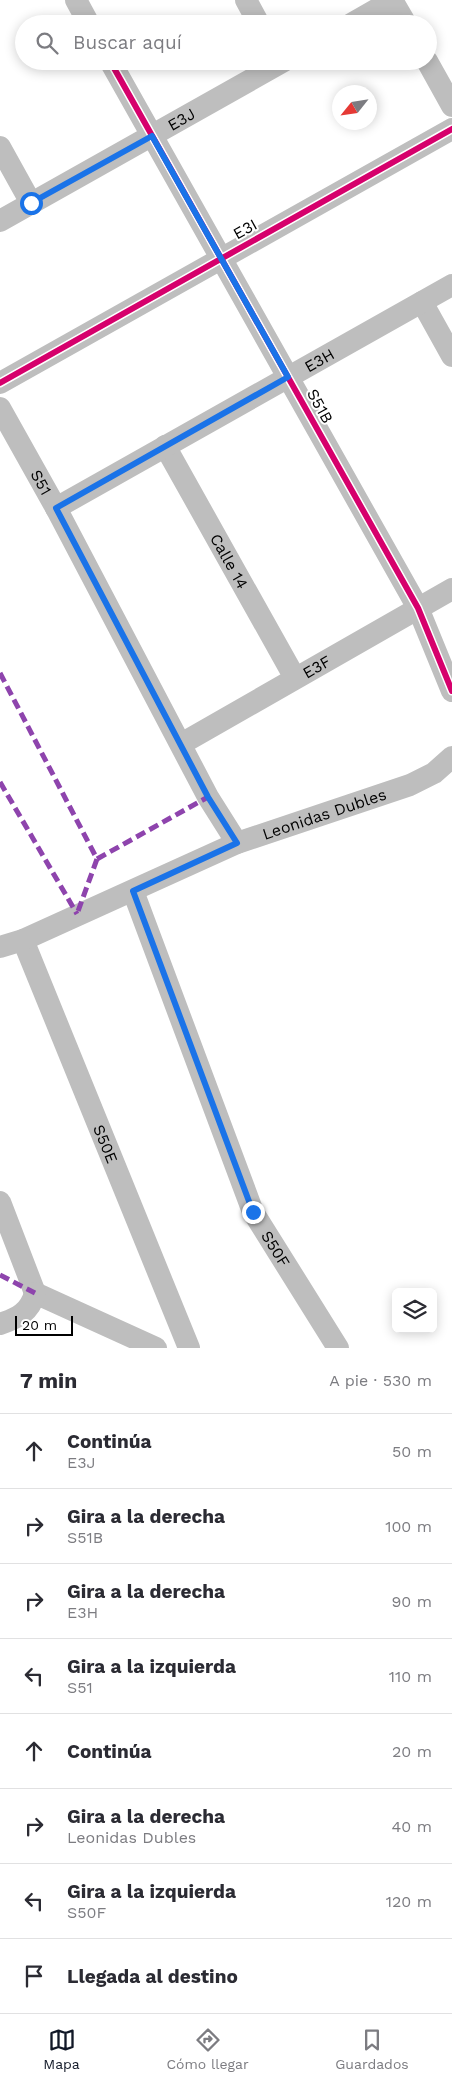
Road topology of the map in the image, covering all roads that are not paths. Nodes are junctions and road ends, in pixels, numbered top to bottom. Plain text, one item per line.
1 (76, 0) edge
2 (246, 0) edge
3 (392, 0) edge
4 (84, 15) edge
5 (255, 15) edge
6 (366, 15) edge
7 (401, 15) edge
8 (115, 70) edge
9 (268, 70) edge
10 (432, 70) edge
11 (452, 106) edge
12 (452, 129) edge
13 (152, 136) junction
14 (0, 146) edge
15 (31, 203) junction
16 (0, 221) edge
17 (221, 258) junction
18 (452, 285) edge
19 (422, 302) junction
20 (452, 356) edge
21 (288, 377) junction
22 (0, 383) edge
23 (0, 408) edge
24 (165, 446) junction
25 (56, 508) junction
26 (452, 589) edge
27 (418, 608) junction
28 (295, 678) junction
29 (452, 691) edge
30 (181, 744) junction
31 (452, 758) edge
32 (237, 843) junction
33 (133, 891) junction
34 (23, 940) junction
35 (0, 947) edge
36 (0, 1202) edge
37 (35, 1293) junction
38 (0, 1324) edge
39 (156, 1348) edge
40 (189, 1348) edge
41 (338, 1348) edge

1 - 4 street
2 - 5 street
3 - 6 street
3 - 7 street
8 - 13 street, S51B
9 - 13 street, E3J
10 - 11 street
12 - 17 street, E3I
13 - 15 street, E3J
13 - 17 street, S51B
14 - 15 street
15 - 16 street, E3J
17 - 21 street, S51B
17 - 22 street, E3I
18 - 19 street, E3H
19 - 20 street
19 - 21 street, E3H
21 - 24 street, E3H
21 - 27 street, S51B
23 - 25 street, S51
24 - 25 street, E3H
24 - 28 street, Calle 14
25 - 30 street, S51
26 - 27 street, E3F
27 - 28 street, E3F
27 - 29 street, S51B
28 - 30 street, E3F
30 - 32 street, S51
31 - 32 street, Leonidas Dubles
32 - 33 street, Leonidas Dubles
33 - 34 street, Leonidas Dubles
33 - 41 street, S50F
34 - 35 street, Leonidas Dubles
34 - 40 street, S50E
36 - 37 street
37 - 38 street
37 - 39 street

